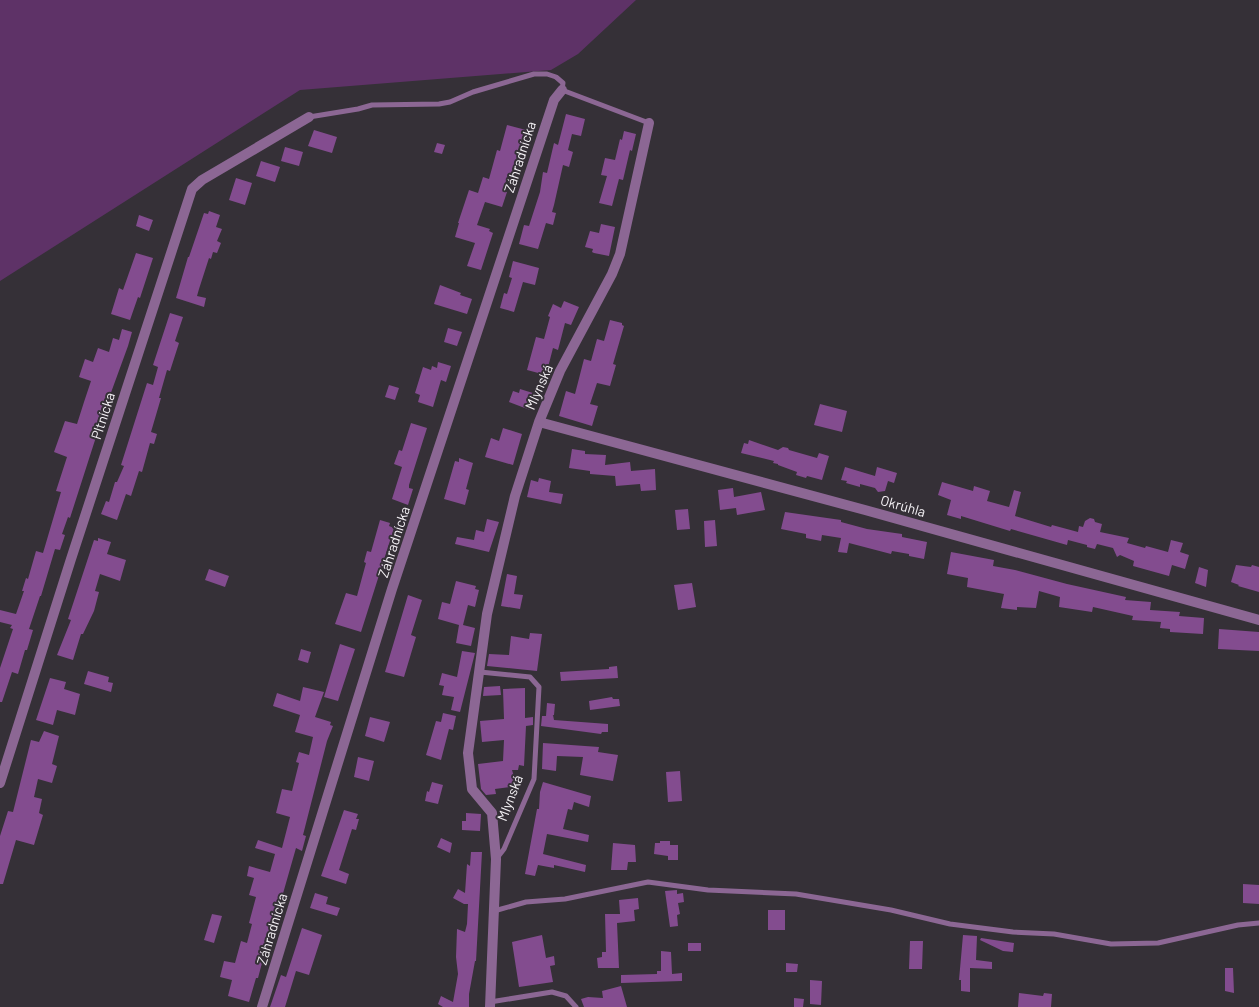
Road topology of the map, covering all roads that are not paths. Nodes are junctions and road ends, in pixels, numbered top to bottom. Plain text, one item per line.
1 (562, 90) junction
2 (309, 117) joint
3 (649, 123) joint
4 (539, 422) junction
5 (1259, 620) edge
6 (479, 672) junction
7 (0, 784) edge
8 (496, 859) junction
9 (494, 912) junction
10 (1259, 923) edge
11 (490, 1005) edge
12 (262, 1007) edge
13 (576, 1007) edge

1 - 2 lane
1 - 3 lane
1 - 12 street, Záhradnícka
2 - 7 street, Pltnícka
3 - 4 street, Mlynská
4 - 5 street, Okrúhla
4 - 6 street, Mlynská
6 - 8 street, Mlynská
6 - 8 lane, Mlynská
8 - 9 street, Mlynská
9 - 10 lane
9 - 11 street, Mlynská
11 - 13 lane, Mlynská

